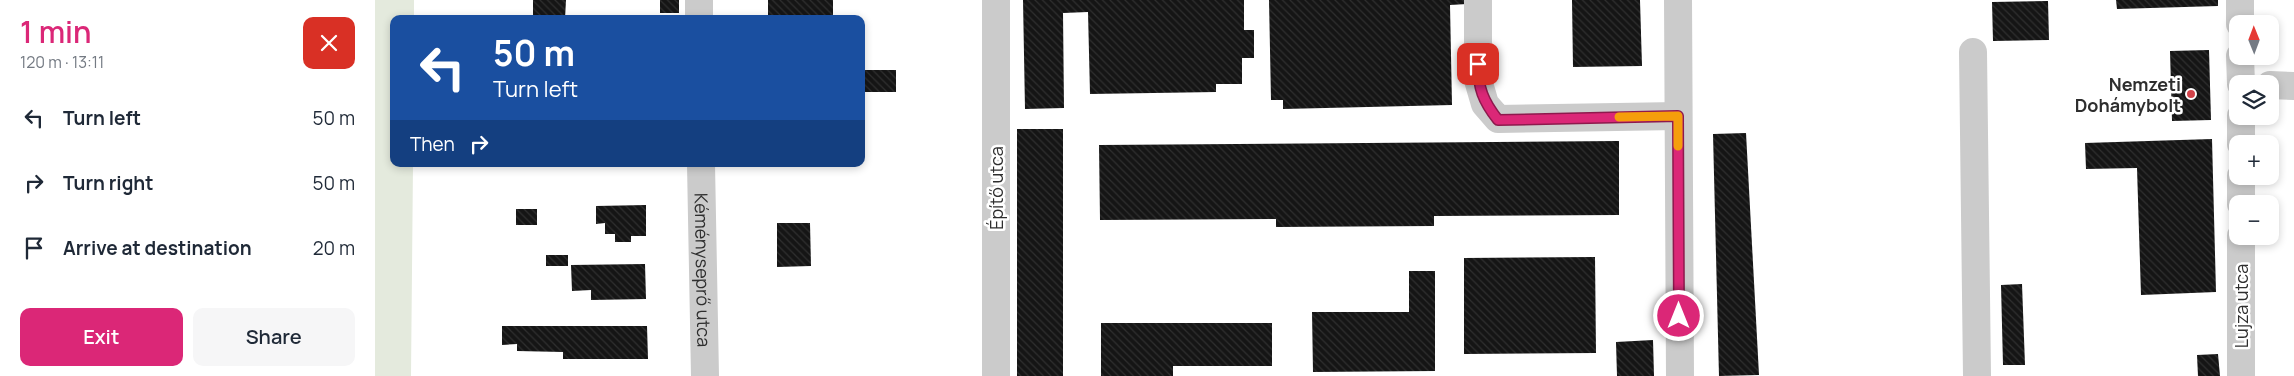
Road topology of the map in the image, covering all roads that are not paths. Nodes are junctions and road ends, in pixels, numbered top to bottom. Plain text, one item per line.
1 (699, 0) edge
2 (995, 0) edge
3 (1478, 0) edge
4 (1677, 0) edge
5 (2240, 0) edge
6 (699, 15) edge
7 (2240, 15) edge
8 (1973, 52) dead end
9 (2279, 85) edge
10 (2294, 86) edge
11 (1678, 116) junction
12 (701, 167) edge
13 (2241, 245) edge
14 (705, 376) edge
15 (996, 376) edge
16 (1680, 376) edge
17 (1977, 376) edge
18 (2241, 376) edge

1 - 6 street
2 - 15 street, Építő utca
3 - 11 street
4 - 11 street
5 - 7 street
8 - 17 street
9 - 10 street
11 - 16 street
12 - 14 street, Kéményseprő utca
13 - 18 street, Lujza utca

